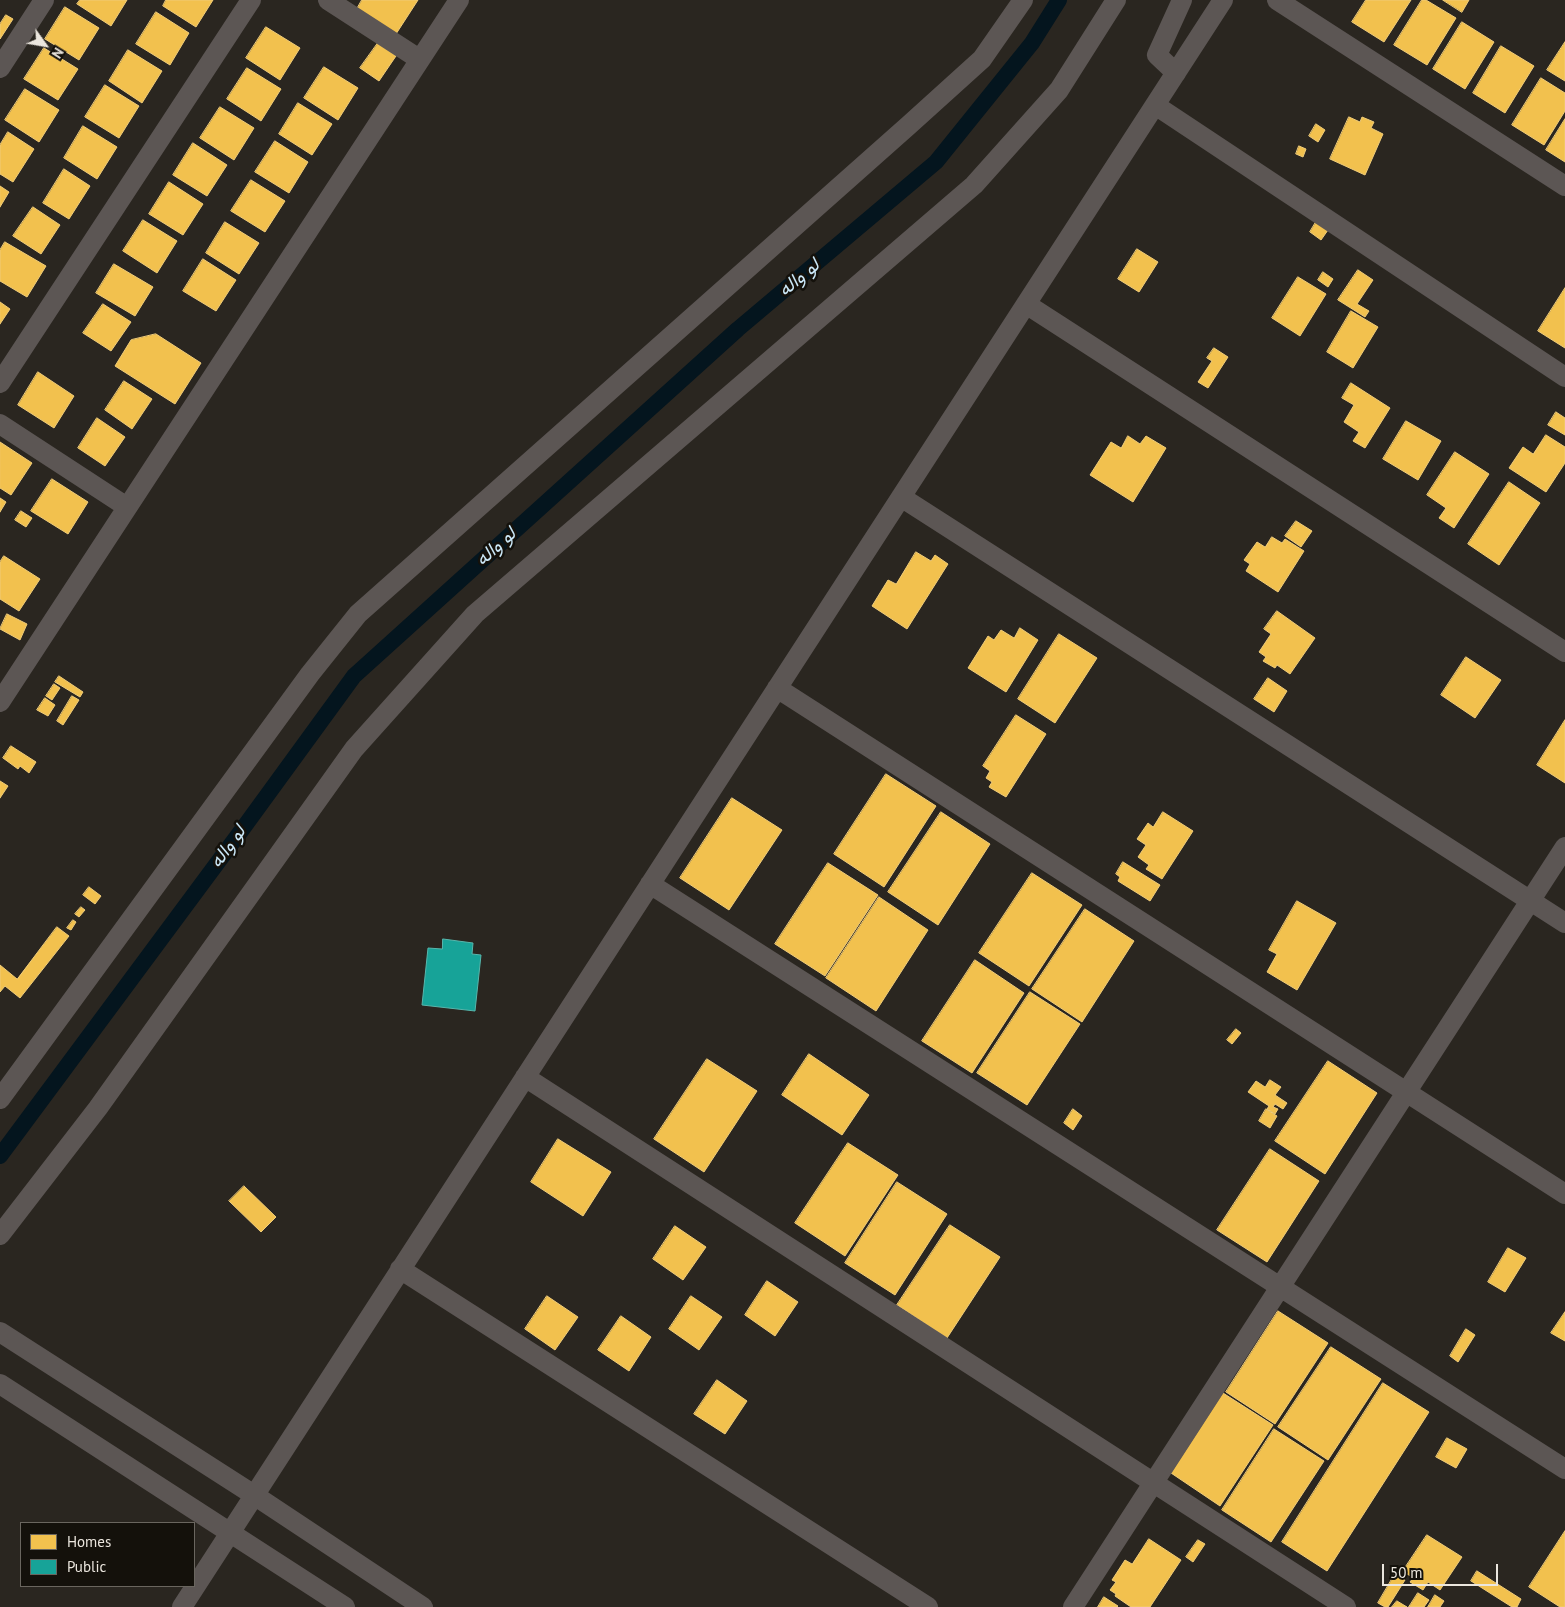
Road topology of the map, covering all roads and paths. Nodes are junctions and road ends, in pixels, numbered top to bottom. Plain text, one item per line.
1 (44, 0) edge
2 (251, 0) edge
3 (328, 0) edge
4 (459, 0) edge
5 (1023, 0) edge
6 (1116, 0) edge
7 (1182, 0) edge
8 (1223, 0) edge
9 (1277, 0) edge
10 (419, 59) junction
11 (0, 68) edge
12 (1176, 73) junction
13 (1155, 105) junction
14 (1565, 186) edge
15 (1026, 304) junction
16 (1565, 377) edge
17 (0, 383) edge
18 (0, 424) edge
19 (902, 497) junction
20 (127, 507) junction
21 (1565, 652) edge
22 (777, 688) junction
23 (0, 702) edge
24 (1565, 847) edge
25 (650, 884) junction
26 (1530, 901) junction
27 (1565, 924) edge
28 (525, 1077) junction
29 (1406, 1092) junction
30 (0, 1099) edge
31 (1565, 1194) edge
32 (0, 1235) edge
33 (400, 1269) junction
34 (1280, 1287) junction
35 (0, 1332) edge
36 (0, 1384) edge
37 (1565, 1469) edge
38 (1153, 1483) junction
39 (254, 1496) junction
40 (230, 1532) junction
41 (195, 1587) edge
42 (195, 1587) edge
43 (182, 1607) edge
44 (346, 1607) edge
45 (423, 1607) edge
46 (928, 1607) edge
47 (1073, 1607) edge
48 (1346, 1607) edge

1 - 11 street
2 - 17 street
3 - 10 street
4 - 10 street
5 - 30 street
6 - 32 street
7 - 12 street
8 - 12 street
9 - 14 street
10 - 20 street
12 - 13 street
13 - 15 street
13 - 16 street
15 - 19 street
15 - 21 street
18 - 20 street
19 - 22 street
19 - 26 street
20 - 23 street
22 - 25 street
22 - 29 street
24 - 26 street
25 - 28 street
25 - 34 street
26 - 27 street
26 - 29 street
28 - 33 street
28 - 38 street
29 - 31 street
29 - 34 street
33 - 39 street
33 - 46 street
34 - 37 street
34 - 38 street
35 - 39 street
36 - 40 street
38 - 47 street
38 - 48 street
39 - 40 street
39 - 45 street
40 - 41 street
40 - 44 street
42 - 43 street

